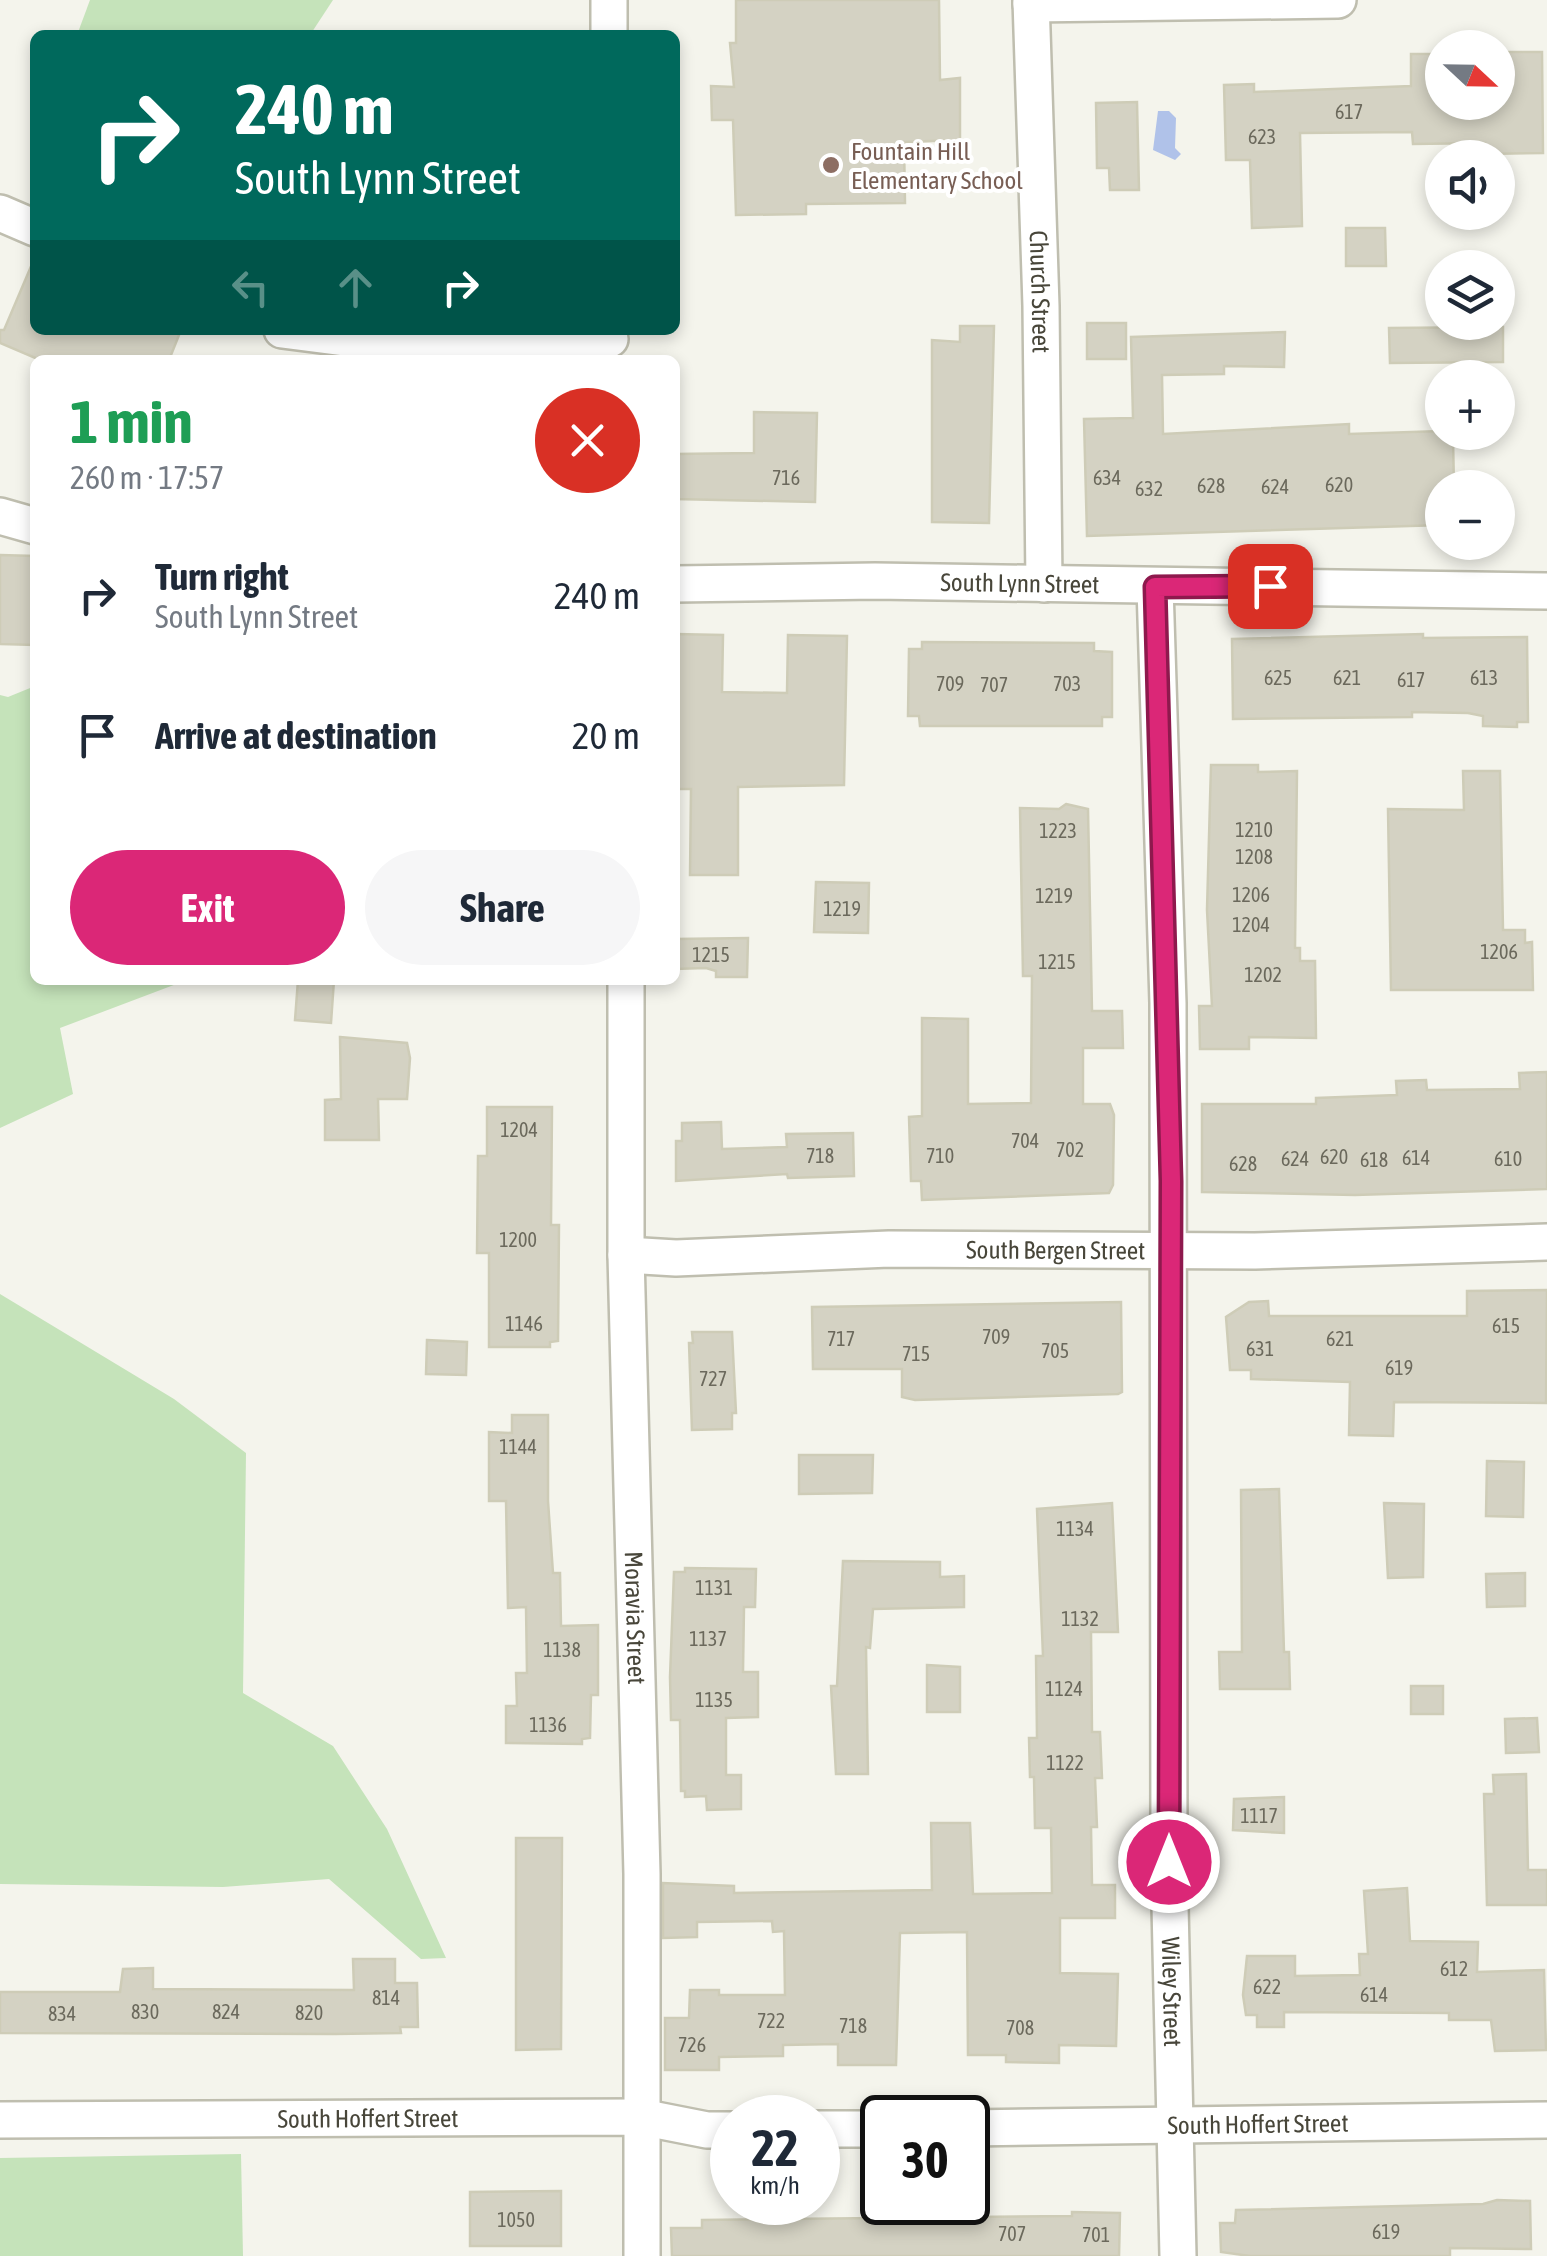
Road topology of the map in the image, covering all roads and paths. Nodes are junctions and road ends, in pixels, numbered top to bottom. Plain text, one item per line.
1 (609, 0) edge
2 (1338, 0) edge
3 (1031, 2) edge
4 (610, 30) edge
5 (0, 213) edge
6 (30, 226) edge
7 (321, 335) edge
8 (611, 343) edge
9 (0, 516) edge
10 (30, 525) edge
11 (680, 584) edge
12 (1044, 584) junction
13 (1155, 587) junction
14 (1547, 590) edge
15 (626, 985) edge
16 (1547, 1242) edge
17 (1172, 1252) junction
18 (626, 1255) junction
19 (641, 2117) junction
20 (0, 2120) edge
21 (1547, 2120) edge
22 (1175, 2126) junction
23 (990, 2128) edge
24 (710, 2130) edge
25 (642, 2256) edge
26 (1178, 2256) edge

1 - 4 street
2 - 3 street
3 - 12 street, Church Street
5 - 6 street
7 - 8 street
9 - 10 street
11 - 12 street, South Lynn Street
12 - 13 street, South Lynn Street
13 - 14 street, South Lynn Street
13 - 17 street, Wiley Street
15 - 18 street, Moravia Street
16 - 17 street, South Bergen Street
17 - 18 street, South Bergen Street
17 - 22 street, Wiley Street
18 - 19 street, Moravia Street
19 - 20 street, South Hoffert Street
19 - 24 street, South Hoffert Street
19 - 25 street, Moravia Street
21 - 22 street, South Hoffert Street
22 - 23 street, South Hoffert Street
22 - 26 street, Wiley Street

